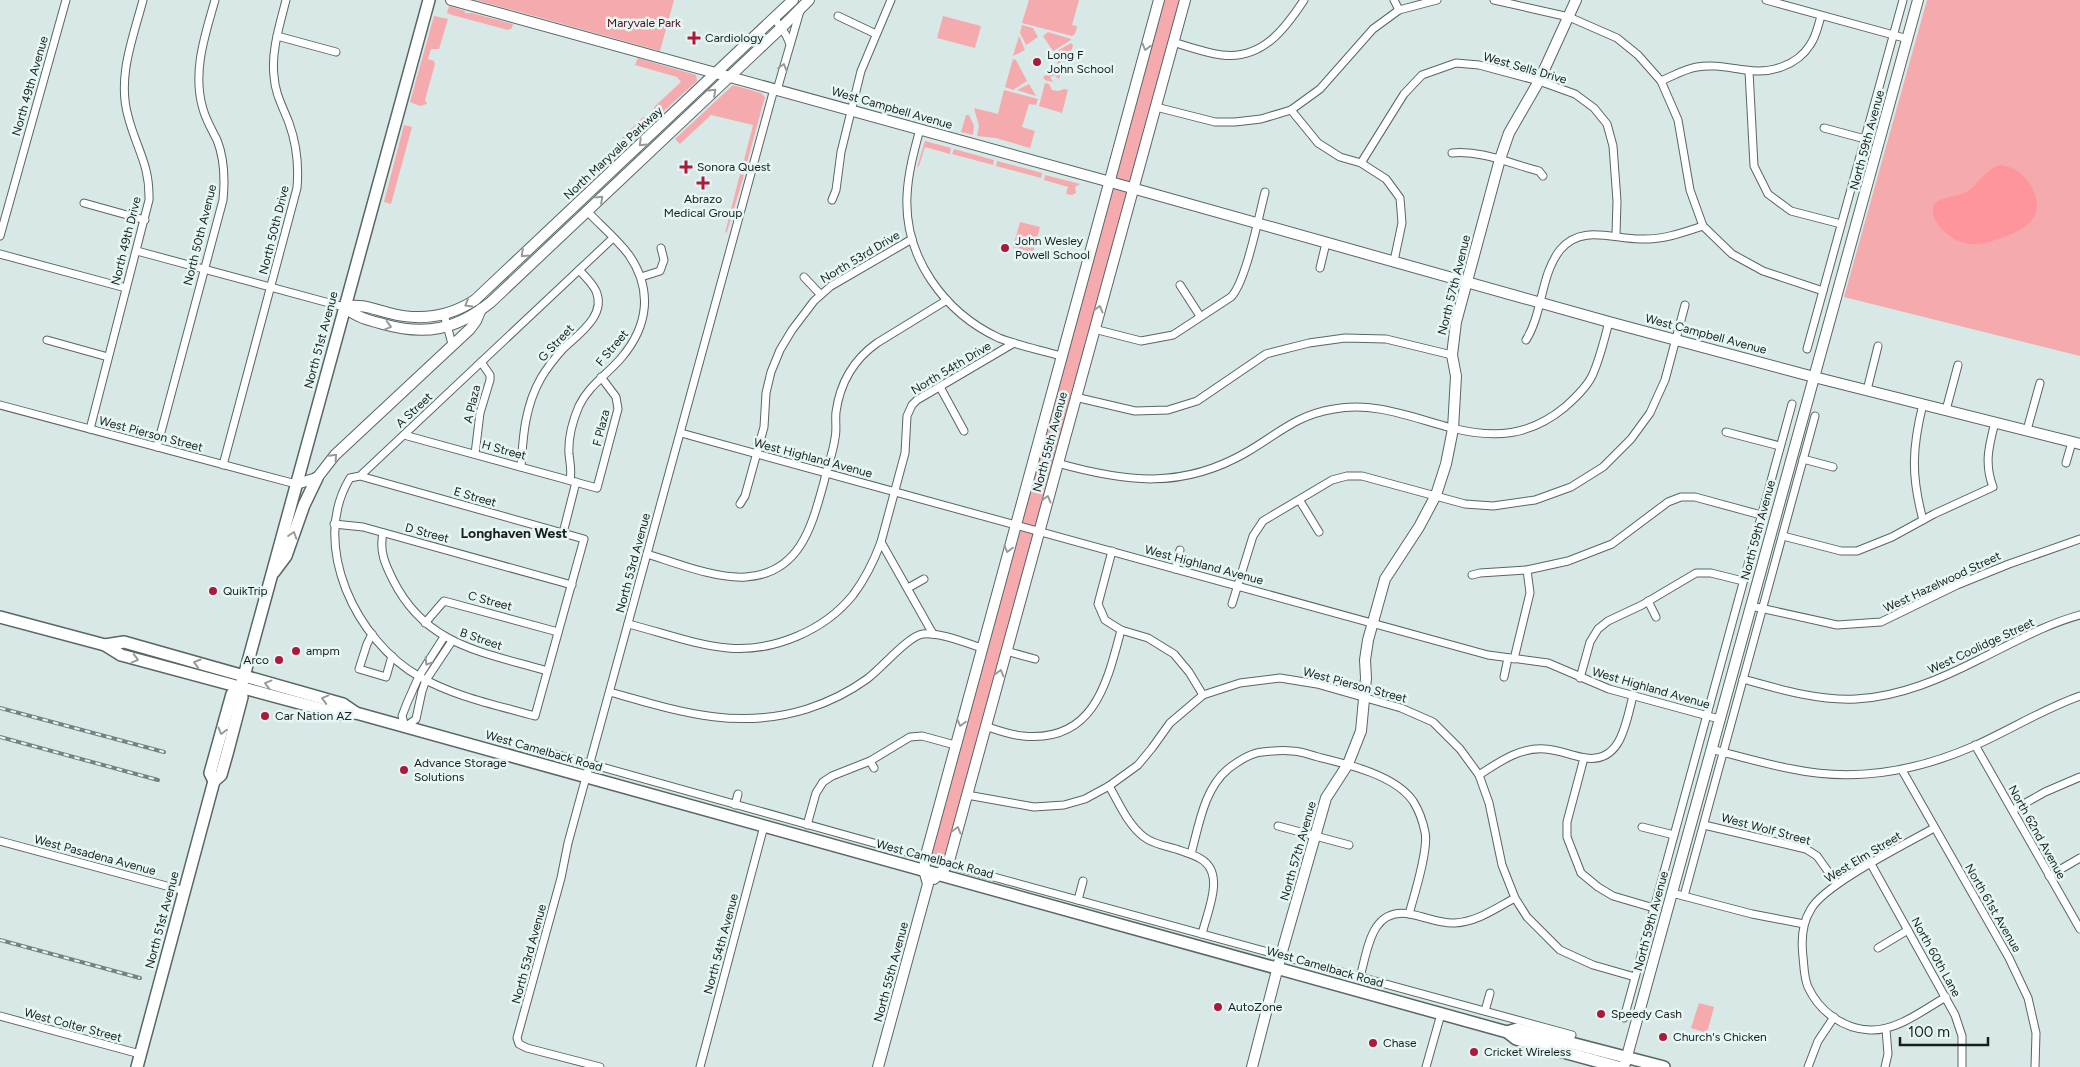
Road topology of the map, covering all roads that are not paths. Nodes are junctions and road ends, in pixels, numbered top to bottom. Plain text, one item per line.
1 (66, 0) edge
2 (143, 0) edge
3 (215, 0) edge
4 (286, 0) edge
5 (429, 0) edge
6 (450, 0) edge
7 (793, 0) edge
8 (809, 0) edge
9 (891, 0) edge
10 (1159, 0) edge
11 (1185, 0) edge
12 (1304, 0) edge
13 (1394, 0) edge
14 (1437, 0) edge
15 (1494, 0) edge
16 (1576, 0) edge
17 (1766, 0) edge
18 (1902, 0) edge
19 (1918, 0) edge
20 (800, 9) junction
21 (1399, 10) junction
22 (838, 16) dead end
23 (1821, 16) junction
24 (1569, 17) junction
25 (775, 19) junction
26 (781, 28) junction
27 (876, 34) junction
28 (1893, 35) junction
29 (278, 36) junction
30 (1908, 39) junction
31 (1173, 42) junction
32 (790, 45) junction
33 (336, 52) dead end
34 (1749, 71) junction
35 (715, 72) junction
36 (729, 76) junction
37 (1540, 81) junction
38 (1661, 82) junction
39 (776, 89) junction
40 (691, 96) junction
41 (1156, 107) junction
42 (852, 110) junction
43 (1291, 110) junction
44 (1824, 128) dead end
45 (920, 129) junction
46 (666, 136) junction
47 (1865, 139) junction
48 (1452, 153) dead end
49 (627, 158) junction
50 (641, 159) junction
51 (1500, 159) junction
52 (1361, 164) junction
53 (1543, 176) dead end
54 (1110, 182) junction
55 (1134, 188) junction
56 (1265, 192) dead end
57 (832, 200) dead end
58 (84, 202) dead end
59 (587, 211) junction
60 (145, 220) junction
61 (1257, 223) junction
62 (1841, 224) junction
63 (1703, 226) junction
64 (1616, 235) junction
65 (0, 236) edge
66 (613, 238) junction
67 (912, 239) junction
68 (1326, 243) junction
69 (661, 248) dead end
70 (137, 251) junction
71 (0, 254) edge
72 (1394, 261) junction
73 (1320, 268) dead end
74 (204, 269) junction
75 (579, 270) junction
76 (641, 277) junction
77 (804, 277) dead end
78 (1466, 281) junction
79 (1180, 285) dead end
80 (272, 287) junction
81 (126, 288) junction
82 (1823, 291) junction
83 (820, 294) junction
84 (947, 300) junction
85 (1540, 302) junction
86 (1685, 305) dead end
87 (344, 307) junction
88 (481, 309) junction
89 (444, 314) junction
90 (1200, 316) junction
91 (1609, 322) junction
92 (448, 327) junction
93 (1094, 330) junction
94 (1676, 339) junction
95 (46, 340) dead end
96 (1526, 340) dead end
97 (1014, 343) junction
98 (452, 344) junction
99 (1878, 346) dead end
100 (1807, 349) dead end
101 (1452, 355) junction
102 (1062, 356) junction
103 (108, 358) junction
104 (481, 362) junction
105 (1958, 365) dead end
106 (601, 377) junction
107 (1814, 377) junction
108 (2040, 383) dead end
109 (940, 387) junction
110 (1867, 390) junction
111 (1075, 397) junction
112 (1792, 404) dead end
113 (1923, 404) junction
114 (0, 405) edge
115 (1946, 410) junction
116 (1815, 416) dead end
117 (1995, 422) junction
118 (1453, 428) junction
119 (90, 429) junction
120 (2027, 430) junction
121 (964, 431) dead end
122 (1726, 432) dead end
123 (681, 433) junction
124 (404, 435) junction
125 (2076, 443) edge
126 (1780, 446) junction
127 (157, 447) junction
128 (475, 454) junction
129 (756, 454) junction
130 (1804, 460) junction
131 (2066, 463) dead end
132 (1057, 464) junction
133 (224, 465) junction
134 (521, 467) junction
135 (1834, 467) dead end
136 (826, 473) junction
137 (360, 476) junction
138 (317, 478) junction
139 (572, 481) junction
140 (296, 484) junction
141 (597, 488) joint
142 (894, 492) junction
143 (1436, 495) junction
144 (1300, 501) junction
145 (740, 504) dead end
146 (1761, 515) junction
147 (1923, 520) junction
148 (334, 524) junction
149 (1015, 525) junction
150 (1038, 531) junction
151 (1319, 532) dead end
152 (383, 533) junction
153 (563, 533) junction
154 (1782, 536) junction
155 (2080, 539) edge
156 (881, 542) junction
157 (1180, 550) dead end
158 (1112, 551) junction
159 (647, 554) junction
160 (1175, 569) junction
161 (1527, 570) junction
162 (1472, 575) dead end
163 (270, 578) junction
164 (924, 579) dead end
165 (1743, 581) junction
166 (572, 584) junction
167 (1238, 585) junction
168 (908, 588) junction
169 (1648, 601) junction
170 (1232, 604) dead end
171 (1751, 606) junction
172 (1763, 609) junction
173 (2080, 615) edge
174 (0, 617) edge
175 (1656, 617) dead end
176 (1372, 622) junction
177 (425, 623) junction
178 (628, 624) junction
179 (1121, 630) junction
180 (558, 632) junction
181 (372, 634) junction
182 (933, 634) junction
183 (444, 636) junction
184 (452, 641) junction
185 (982, 648) junction
186 (1006, 651) junction
187 (392, 656) junction
188 (1035, 659) dead end
189 (1511, 659) junction
190 (548, 671) junction
191 (1504, 677) dead end
192 (423, 678) junction
193 (1580, 678) junction
194 (1743, 680) junction
195 (242, 682) junction
196 (610, 692) junction
197 (1203, 695) junction
198 (1633, 696) junction
199 (2080, 696) edge
200 (1365, 697) junction
201 (1706, 716) junction
202 (1720, 719) junction
203 (985, 726) junction
204 (406, 727) junction
205 (955, 745) junction
206 (1975, 745) junction
207 (1711, 749) junction
208 (1723, 753) junction
209 (555, 754) dead end
210 (1584, 758) junction
211 (870, 760) junction
212 (590, 764) junction
213 (1348, 764) junction
214 (874, 768) dead end
215 (1902, 770) junction
216 (1479, 775) junction
217 (2080, 777) edge
218 (586, 778) junction
219 (1109, 786) junction
220 (738, 794) dead end
221 (967, 794) junction
222 (735, 805) junction
223 (2013, 810) junction
224 (807, 825) junction
225 (1704, 825) junction
226 (764, 826) junction
227 (1278, 826) dead end
228 (1642, 827) dead end
229 (1934, 828) junction
230 (1314, 835) junction
231 (1674, 835) junction
232 (0, 841) edge
233 (1350, 844) dead end
234 (906, 852) dead end
235 (1191, 854) junction
236 (2080, 858) edge
237 (1871, 864) junction
238 (957, 867) dead end
239 (924, 870) junction
240 (940, 875) junction
241 (2049, 876) junction
242 (1083, 881) dead end
243 (928, 884) junction
244 (1837, 884) junction
245 (185, 891) junction
246 (1672, 893) junction
247 (1684, 896) junction
248 (1515, 898) junction
249 (1078, 900) junction
250 (1654, 908) junction
251 (1409, 914) junction
252 (1804, 924) junction
253 (2080, 929) edge
254 (1908, 930) junction
255 (1202, 934) junction
256 (1878, 948) dead end
257 (1281, 955) junction
258 (1278, 968) junction
259 (1360, 977) junction
260 (1635, 977) junction
261 (1490, 993) dead end
262 (1946, 997) junction
263 (1627, 1006) junction
264 (1485, 1012) junction
265 (1440, 1014) junction
266 (0, 1016) edge
267 (1638, 1017) junction
268 (1834, 1017) junction
269 (1624, 1018) dead end
270 (1886, 1029) junction
271 (1507, 1032) junction
272 (1558, 1035) junction
273 (1572, 1035) dead end
274 (140, 1054) junction
275 (1625, 1062) edge
276 (136, 1067) edge
277 (600, 1067) edge
278 (700, 1067) edge
279 (878, 1067) edge
280 (1252, 1067) edge
281 (1426, 1067) edge
282 (1618, 1067) edge
283 (1664, 1067) edge
284 (1808, 1067) edge
285 (1885, 1067) edge
286 (1962, 1067) edge
287 (2035, 1067) edge

1 - 65 street, North 49th Avenue
2 - 60 street, North 49th Drive
3 - 74 street, North 50th Avenue
4 - 29 street, North 50th Drive
5 - 87 main road, North 51st Avenue
6 - 35 street, West Campbell Avenue
7 - 25 street, North Maryvale Parkway
8 - 20 street, North Maryvale Parkway
9 - 27 street
10 -> 54 street, North 55th Avenue
11 - 31 street, North 55th Avenue
12 - 31 street
13 - 21 street
14 - 21 street
15 - 24 street
16 - 24 street, North 57th Avenue
17 - 23 street
18 - 28 street, North 59th Avenue
19 - 30 street, North 59th Avenue
20 - 26 street, North Maryvale Parkway
20 - 32 street, North 53rd Avenue
21 - 43 street
22 - 27 street
23 - 28 street
23 - 34 street
24 - 37 street, North 57th Avenue
24 - 38 street
25 - 26 street
25 - 35 street, North Maryvale Parkway
26 - 32 street
26 - 36 street, North Maryvale Parkway
27 - 42 street
28 - 30 street
28 - 47 street, North 59th Avenue
29 - 33 street
29 - 80 street, North 50th Drive
30 - 107 street, North 59th Avenue
31 - 41 street, North 55th Avenue
39 -> 32 street, North 53rd Avenue
34 - 38 street
34 - 62 street
35 - 36 street, West Campbell Avenue
35 - 40 street, North Maryvale Parkway
36 - 39 street, West Campbell Avenue
46 -> 36 street, North Maryvale Parkway
37 - 51 street, North 57th Avenue
37 - 52 street, West Sells Drive
37 - 64 street, West Sells Drive
38 - 63 street
39 - 42 street, West Campbell Avenue
39 - 123 street, North 53rd Avenue
40 - 46 street
40 -> 49 street, North Maryvale Parkway
41 - 43 street
41 - 55 street, North 55th Avenue
42 - 45 street, West Campbell Avenue
42 - 57 street
43 - 52 street
44 - 47 street
45 - 54 street, West Campbell Avenue
45 - 67 street
46 - 50 street, North Maryvale Parkway
47 - 62 street, North 59th Avenue
48 - 51 street
49 - 50 street
49 -> 89 street, North Maryvale Parkway
59 -> 50 street, North Maryvale Parkway
51 - 53 street
51 - 78 street, North 57th Avenue
52 - 72 street
54 - 55 street, West Campbell Avenue
54 - 102 street, North 55th Avenue
55 - 61 street, West Campbell Avenue
93 -> 55 street, North 55th Avenue
56 - 61 street
58 - 60 street
59 - 66 street, F Street
59 - 88 street, North Maryvale Parkway
60 - 70 street, North 49th Drive
61 - 68 street, West Campbell Avenue
61 - 90 street
62 - 82 street, North 59th Avenue
63 - 64 street
63 - 82 street
64 - 85 street
66 - 75 street, A Street
66 - 76 street, F Street
67 - 83 street, North 53rd Drive
67 - 84 street
68 - 72 street, West Campbell Avenue
68 - 73 street
69 - 76 street
70 - 74 street
70 - 81 street, North 49th Drive
71 - 81 street
72 - 78 street, West Campbell Avenue
74 - 80 street
74 - 127 street, North 50th Avenue
75 - 104 street, A Street
75 - 134 street, G Street
76 - 106 street, F Street
77 - 83 street, North 53rd Drive
78 - 85 street, West Campbell Avenue
78 - 101 street, North 57th Avenue
79 - 90 street
80 - 87 street
80 - 133 street, North 50th Drive
81 - 103 street, North 49th Drive
82 - 100 street, North 59th Avenue
83 - 129 street, North 53rd Drive
84 - 97 street
84 - 136 street
85 - 91 street, West Campbell Avenue
85 - 96 street
86 - 94 street
87 - 89 street, North Maryvale Parkway
87 -> 92 street, North Maryvale Parkway
87 - 140 main road, North 51st Avenue
88 - 92 street, North Maryvale Parkway
88 - 98 street, North Maryvale Parkway
89 - 92 street
90 - 93 street
91 - 94 street, West Campbell Avenue
91 - 118 street
92 - 98 street
93 - 111 street, North 55th Avenue
94 - 107 street, West Campbell Avenue
94 - 143 street
95 - 103 street
97 - 102 street
97 - 109 street, North 54th Drive
138 -> 98 street, North Maryvale Parkway
99 - 110 street
101 - 111 street
101 - 118 street, North 57th Avenue
102 - 149 street, North 55th Avenue
103 - 119 street, North 49th Drive
104 - 124 street, A Street
104 - 128 street, A Plaza
105 - 115 street
106 - 139 street, F Street
106 - 141 street, F Plaza
107 - 110 street, West Campbell Avenue
107 - 171 street, North 59th Avenue
108 - 120 street
109 - 121 street
109 - 142 street, North 54th Drive
110 - 113 street, West Campbell Avenue
111 - 132 street, North 55th Avenue
112 - 126 street, North 59th Avenue
113 - 115 street, West Campbell Avenue
113 - 147 street
114 - 119 street, West Pierson Street
115 - 117 street, West Campbell Avenue
116 - 130 street, North 59th Avenue
117 - 120 street, West Campbell Avenue
117 - 147 street
118 - 132 street
118 - 143 street, North 57th Avenue
119 - 127 street, West Pierson Street
120 - 125 street, West Campbell Avenue
122 - 126 street
123 - 129 street, West Highland Avenue
123 - 159 street, North 53rd Avenue
124 - 128 street, H Street
124 - 137 street, A Street
125 - 131 street
126 - 146 street, North 59th Avenue
127 - 133 street, West Pierson Street
128 - 134 street, H Street
129 - 136 street, West Highland Avenue
129 - 145 street, North 53rd Drive
130 - 135 street
130 - 154 street, North 59th Avenue
150 -> 132 street, North 55th Avenue
133 - 140 street, West Pierson Street
134 - 139 street, H Street
136 - 142 street, West Highland Avenue
136 - 159 street
137 - 148 street, A Street
137 - 153 street, E Street
138 - 140 street
163 -> 138 main road
139 - 141 street, H Street
139 - 153 street, F Street
140 - 163 main road, North 51st Avenue
142 - 149 street, West Highland Avenue
142 - 156 street, North 54th Drive
143 - 144 street
143 - 176 street, North 57th Avenue
144 - 151 street
144 - 167 street
146 - 161 street
146 - 165 street, North 59th Avenue
147 - 154 street
148 - 152 street, D Street
148 - 181 street, A Street
149 - 150 street, West Highland Avenue
149 -> 185 street, North 55th Avenue
150 - 158 street, West Highland Avenue
150 - 186 street, North 55th Avenue
152 - 166 street, D Street
152 - 177 street, B Street
153 - 166 street, E Street
154 - 172 street, North 59th Avenue
155 - 172 street, West Hazelwood Street
156 - 168 street
156 - 178 street
157 - 160 street
158 - 160 street, West Highland Avenue
158 - 179 street
159 - 178 street, North 53rd Avenue
160 - 167 street, West Highland Avenue
161 - 162 street
161 - 189 street
163 - 195 main road, North 51st Avenue
164 - 168 street
165 - 169 street
165 - 201 street, North 59th Avenue
166 - 180 street
167 - 170 street
167 - 176 street, West Highland Avenue
168 - 182 street
169 - 175 street
169 - 193 street
171 - 172 street, West Hazelwood Street
171 - 202 street, North 59th Avenue
172 - 194 street, North 59th Avenue
173 - 194 street, West Coolidge Street
174 - 195 main road, West Camelback Road
176 - 189 street, West Highland Avenue
176 - 200 street, North 57th Avenue
177 - 180 street, C Street
177 - 183 street, B Street
178 - 196 street, North 53rd Avenue
179 - 197 street
179 - 203 street
180 - 190 street
181 - 187 street, A Street
181 - 187 street
182 - 185 street
182 - 196 street
183 - 184 street, B Street
183 -> 192 street
184 - 190 street, B Street
184 - 192 street
185 -> 205 street, North 55th Avenue
186 - 188 street
203 -> 186 street, North 55th Avenue
187 - 192 street, A Street
189 - 191 street
189 - 193 street, West Highland Avenue
190 - 192 street, A Street
192 - 204 street
192 - 204 street
193 - 198 street, West Highland Avenue
194 - 208 street, North 59th Avenue
195 - 204 main road, West Camelback Road
195 - 245 main road, North 51st Avenue
196 - 212 street, North 53rd Avenue
197 - 200 street, West Pierson Street
197 - 219 street, West Pierson Street
198 - 201 street, West Highland Avenue
198 - 210 street
199 - 206 street
200 - 213 street, North 57th Avenue
200 - 216 street, West Pierson Street
201 - 202 street, West Highland Avenue
201 - 231 street, North 59th Avenue
202 - 207 street, North 59th Avenue
203 - 221 street, North 55th Avenue
204 - 218 main road, West Camelback Road
205 - 211 street
205 - 239 street, North 55th Avenue
206 - 215 street
206 - 223 street, North 62nd Avenue
207 - 208 street
207 - 246 street, North 59th Avenue
208 - 215 street
208 - 225 street, North 59th Avenue
209 - 212 street, West Camelback Road
210 - 216 street
210 - 250 street
211 - 214 street
211 - 224 street
212 - 218 street, North 53rd Avenue
212 - 222 street, West Camelback Road
213 - 230 street, North 57th Avenue
213 - 235 street
213 - 251 street
215 - 229 street, North 61st Avenue
216 - 248 street, West Pierson Street
217 - 223 street
218 - 226 main road, West Camelback Road
218 - 277 street, North 53rd Avenue
219 - 221 street, West Pierson Street
219 - 235 street
220 - 222 street
240 -> 221 street, North 55th Avenue
222 - 224 street, West Camelback Road
223 - 241 street, North 62nd Avenue
224 - 234 street, West Camelback Road
225 - 244 street, West Wolf Street
225 - 247 street, North 59th Avenue
226 - 239 main road, West Camelback Road
226 - 278 street, North 54th Avenue
227 - 230 street
228 - 231 street
229 - 237 street, West Elm Street
229 - 287 street, North 61st Avenue
230 - 233 street
230 - 257 street, North 57th Avenue
231 - 250 street, North 59th Avenue
232 - 245 street, West Pasadena Avenue
235 - 255 street
236 - 241 street
237 - 244 street, West Elm Street
237 - 254 street, North 60th Lane
238 - 249 street, West Camelback Road
239 - 240 main road, West Camelback Road
239 - 243 street, North 55th Avenue
240 - 243 street, North 55th Avenue
240 - 258 main road, West Camelback Road
241 - 253 street, North 62nd Avenue
242 - 249 street
243 - 279 street, North 55th Avenue
244 - 252 street, West Elm Street
245 - 274 main road, North 51st Avenue
246 - 247 street
246 - 267 street, North 59th Avenue
247 - 252 street
248 - 251 street
248 - 260 street, West Pierson Street
249 - 255 street, West Camelback Road
250 - 260 street, North 59th Avenue
251 - 259 street
252 - 268 street
254 - 256 street
254 - 262 street, North 60th Lane
255 - 257 street, West Camelback Road
257 - 258 street, North 57th Avenue
257 - 259 street, West Camelback Road
258 - 265 main road, West Camelback Road
258 - 280 street, North 57th Avenue
259 - 264 street, West Camelback Road
260 - 263 street, North 59th Avenue
261 - 264 street
262 - 270 street
262 - 286 street, North 60th Lane
263 - 267 street
263 - 269 street, North 59th Avenue
264 - 272 street, West Camelback Road
265 - 271 main road, West Camelback Road
265 - 281 street
266 - 274 street, West Colter Street
267 - 275 street, North 59th Avenue
268 - 270 street
268 - 284 street
270 - 285 street
271 - 272 main road, West Camelback Road
271 - 282 main road, West Camelback Road
272 - 273 street, West Camelback Road
272 - 275 main road, West Camelback Road
274 - 276 main road, North 51st Avenue
275 - 283 main road, West Camelback Road

